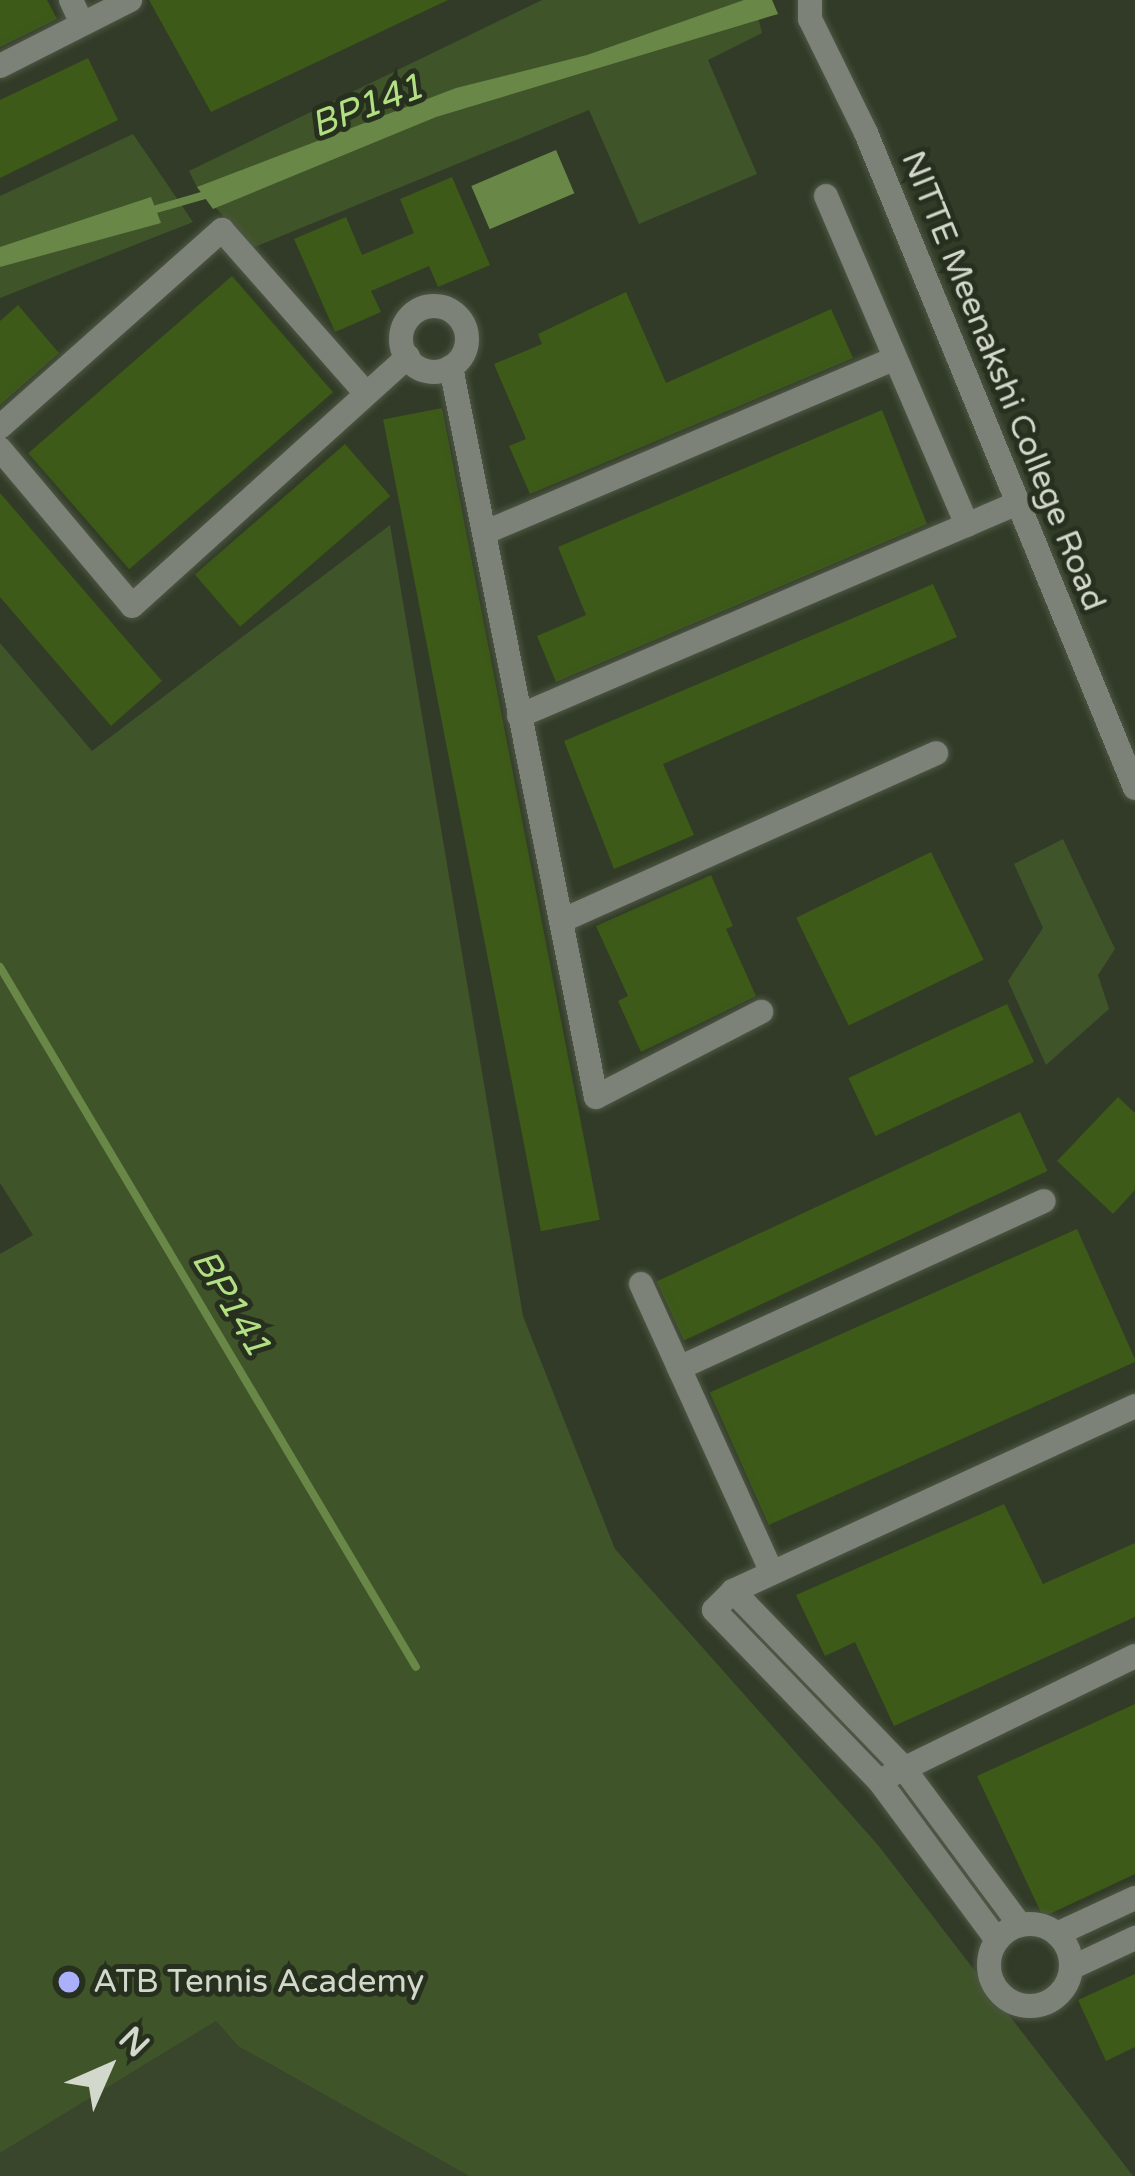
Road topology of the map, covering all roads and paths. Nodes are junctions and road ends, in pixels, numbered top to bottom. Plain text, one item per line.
1 (71, 0) edge
2 (130, 0) edge
3 (810, 0) edge
4 (82, 24) junction
5 (0, 67) edge
6 (826, 196) dead end
7 (407, 358) junction
8 (895, 358) junction
9 (451, 367) junction
10 (365, 392) junction
11 (0, 427) edge
12 (0, 449) edge
13 (1018, 503) junction
14 (967, 525) junction
15 (486, 532) junction
16 (519, 716) junction
17 (936, 753) dead end
18 (1135, 788) edge
19 (561, 921) junction
20 (761, 1012) dead end
21 (1044, 1201) dead end
22 (641, 1284) dead end
23 (679, 1368) junction
24 (1135, 1406) edge
25 (772, 1573) junction
26 (734, 1591) junction
27 (1135, 1656) edge
28 (902, 1766) junction
29 (880, 1782) junction
30 (1135, 1898) edge
31 (1020, 1925) junction
32 (1057, 1934) junction
33 (1135, 1938) edge
34 (997, 1940) junction
35 (1071, 1968) junction

1 - 4 street
2 - 4 street
3 - 13 street, NITTE Meenakshi College Road
4 - 5 street
6 - 8 street
7 - 9 street
7 - 9 street
7 - 10 street
8 - 14 street
8 - 15 street
9 - 15 street
10 - 11 street
10 - 12 street
13 - 14 street
13 - 18 street, NITTE Meenakshi College Road
14 - 16 street
15 - 16 street
16 - 19 street
17 - 19 street
19 - 20 street
21 - 23 street
22 - 23 street
23 - 25 street
24 - 25 street
25 - 26 street
26 - 28 street
26 - 29 street
27 - 28 street
28 - 29 street
28 - 31 street
29 - 34 street
30 - 32 street
31 - 32 street
31 - 34 street
32 - 35 street
33 - 35 street
34 - 35 street

